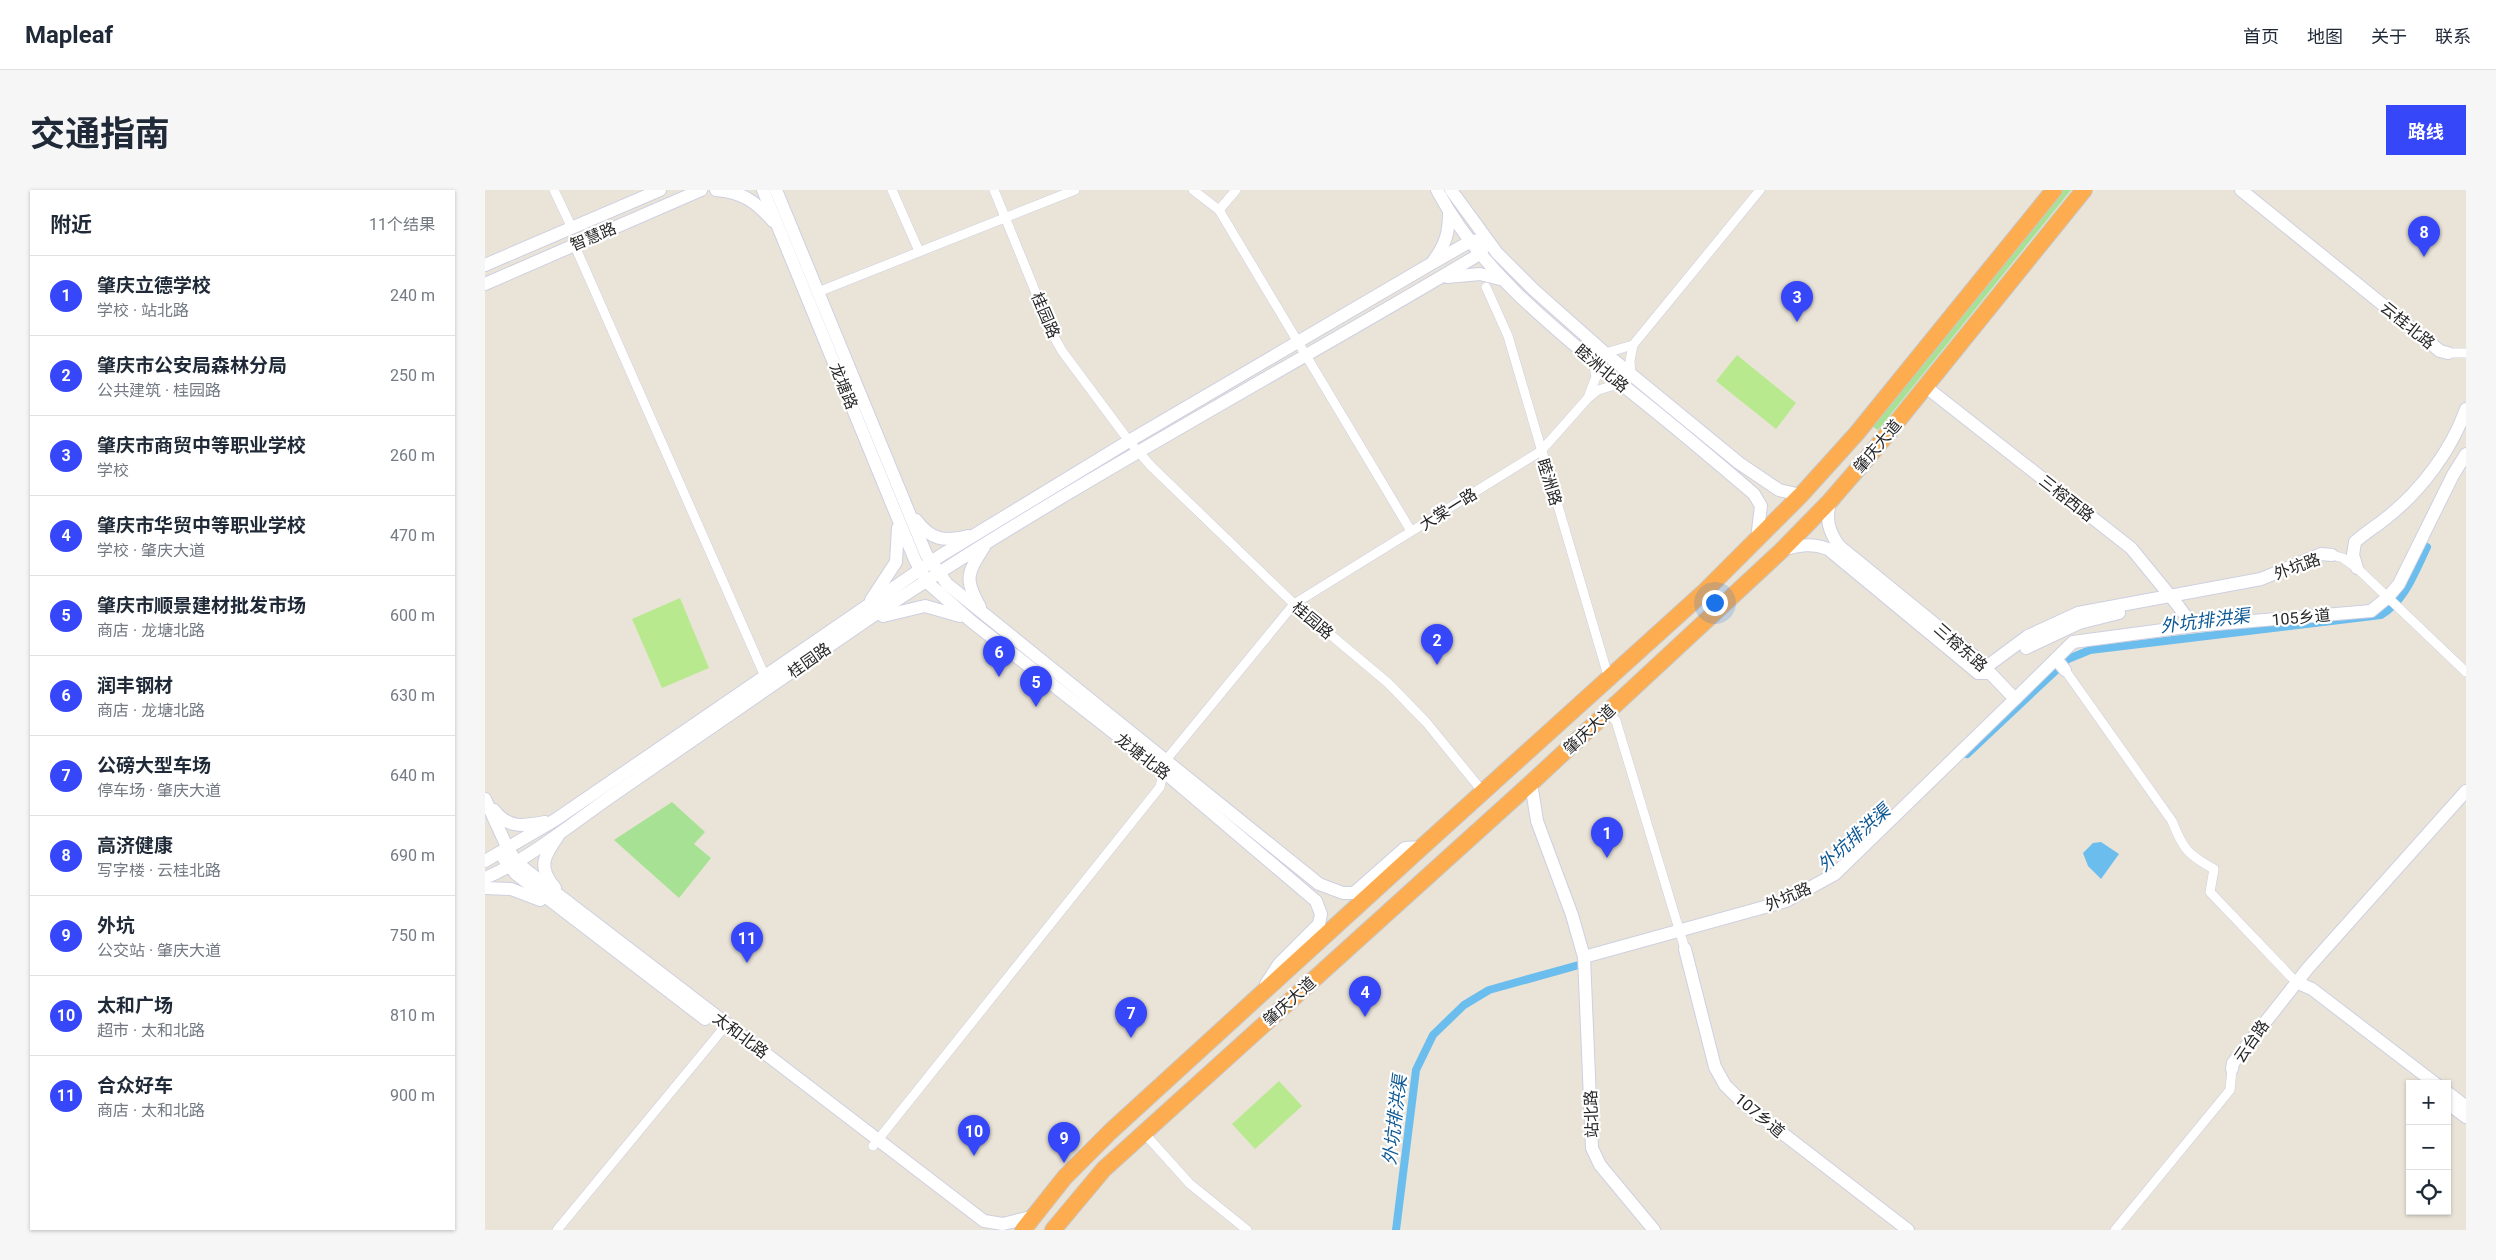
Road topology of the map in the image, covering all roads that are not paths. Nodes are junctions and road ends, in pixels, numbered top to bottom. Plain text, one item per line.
1 (554, 190) edge
2 (660, 190) edge
3 (701, 190) edge
4 (717, 190) edge
5 (763, 190) edge
6 (776, 190) edge
7 (787, 190) edge
8 (892, 190) edge
9 (994, 190) edge
10 (1075, 190) edge
11 (1193, 190) edge
12 (1236, 190) edge
13 (1437, 190) edge
14 (1451, 190) edge
15 (1760, 190) edge
16 (2053, 190) edge
17 (2084, 190) edge
18 (2241, 190) edge
19 (2254, 190) edge
20 (1219, 210) junction
21 (1449, 212) junction
22 (1005, 216) junction
23 (784, 224) junction
24 (572, 228) junction
25 (1486, 240) junction
26 (1471, 241) junction
27 (575, 244) junction
28 (919, 251) junction
29 (1481, 253) junction
30 (485, 265) edge
31 (1429, 266) junction
32 (1440, 278) junction
33 (1505, 280) junction
34 (485, 284) edge
35 (1486, 287) dead end
36 (818, 292) junction
37 (1298, 342) junction
38 (1633, 345) junction
39 (1605, 353) junction
40 (2448, 353) junction
41 (2466, 353) edge
42 (1306, 355) junction
43 (1593, 361) junction
44 (1627, 380) junction
45 (1926, 386) junction
46 (1588, 398) junction
47 (2465, 412) edge
48 (1861, 429) junction
49 (1129, 441) junction
50 (1879, 444) junction
51 (1541, 451) junction
52 (1139, 452) junction
53 (2466, 454) edge
54 (1734, 467) junction
55 (1801, 495) junction
56 (1830, 502) junction
57 (903, 514) junction
58 (1411, 531) junction
59 (983, 538) junction
60 (1757, 539) junction
61 (1834, 547) junction
62 (1782, 550) junction
63 (2332, 555) joint
64 (925, 566) junction
65 (2357, 568) junction
66 (939, 574) junction
67 (927, 582) junction
68 (2388, 597) junction
69 (2173, 599) junction
70 (1294, 604) junction
71 (983, 613) junction
72 (865, 615) junction
73 (971, 621) junction
74 (2193, 626) junction
75 (2056, 659) junction
76 (2065, 670) joint
77 (1985, 671) junction
78 (2466, 672) edge
79 (1609, 679) junction
80 (767, 682) junction
81 (2015, 699) junction
82 (1607, 712) junction
83 (1165, 766) junction
84 (1531, 783) junction
85 (2466, 791) edge
86 (1483, 792) junction
87 (485, 798) edge
88 (2466, 800) edge
89 (1462, 811) junction
90 (485, 818) edge
91 (558, 826) junction
92 (1422, 847) junction
93 (504, 850) junction
94 (485, 861) edge
95 (512, 864) junction
96 (485, 878) edge
97 (485, 888) edge
98 (1415, 888) junction
99 (1315, 889) junction
100 (567, 902) junction
101 (553, 904) junction
102 (1680, 930) junction
103 (1312, 948) junction
104 (1685, 949) joint
105 (1584, 957) junction
106 (2299, 984) junction
107 (1257, 999) junction
108 (1275, 1014) junction
109 (724, 1028) junction
110 (2233, 1069) joint
111 (2417, 1080) edge
112 (2431, 1080) edge
113 (2451, 1095) edge
114 (2451, 1106) edge
115 (2466, 1107) edge
116 (2466, 1117) edge
117 (1144, 1133) junction
118 (876, 1143) junction
119 (1027, 1224) edge
120 (557, 1230) edge
121 (984, 1230) edge
122 (1053, 1230) edge
123 (1247, 1230) edge
124 (1654, 1230) edge
125 (1908, 1230) edge
126 (2115, 1230) edge

1 - 24 street
2 - 24 street, 智慧路
3 - 27 street, 智慧路
4 - 23 street
5 - 23 street, 龙塘路
6 - 23 street
7 - 23 street
8 - 28 street
9 - 22 street, 桂园路
10 - 22 street
11 - 20 street
12 - 20 street
13 - 21 street, 睦洲北路
14 - 25 street, 睦洲北路
15 - 38 street
16 - 48 highway, 肇庆大道
17 - 45 highway, 肇庆大道
18 - 40 street, 云桂北路
19 - 40 street, 云桂北路
20 - 37 street
21 - 26 street, 睦洲北路
21 - 31 street
22 - 28 street
22 - 49 street, 桂园路
23 - 36 street
23 - 57 street, 龙塘路
24 - 30 street, 智慧路
25 - 26 street
25 - 29 street
25 - 39 street, 睦洲北路
26 - 29 street, 睦洲北路
26 - 31 street
27 - 34 street, 智慧路
27 - 80 street
28 - 36 street
29 - 32 street
29 - 33 street, 睦洲北路
31 - 37 street
32 - 33 street
32 - 42 street
33 - 43 street, 睦洲北路
35 - 51 street, 睦洲路
36 - 57 street
37 - 42 street
37 - 49 street
38 - 39 street
38 - 44 street
39 - 44 street, 睦洲北路
40 - 41 street
42 - 52 street
42 - 58 street
43 - 44 street, 睦洲北路
43 - 46 street
44 - 46 street
44 - 54 street, 睦洲北路
45 - 50 highway, 肇庆大道
45 - 69 street, 三榕西路
46 - 51 street, 大棠一路
47 - 65 street
48 - 50 highway
48 - 55 highway, 肇庆大道
49 - 52 street, 桂园路
49 - 59 street
50 - 56 highway, 肇庆大道
51 - 58 street, 大棠一路
51 - 79 street, 睦洲路
52 - 59 street
52 - 70 street, 桂园路
53 - 68 street, 105乡道
54 - 55 street, 睦洲北路
54 - 60 street, 睦洲北路
55 - 60 highway, 肇庆大道
56 - 61 street
56 - 62 highway, 肇庆大道
57 - 59 street
57 - 64 street, 龙塘路
57 - 72 street
58 - 70 street, 大棠一路
59 - 64 street
59 - 66 street
59 - 71 street
60 - 79 highway, 肇庆大道
61 - 62 street
61 - 77 street, 三榕东路
62 - 82 highway, 肇庆大道
63 - 65 street
63 - 69 street, 外坑路
64 - 66 street, 龙塘北路
64 - 67 street, 龙塘路
64 - 72 street
65 - 68 street
66 - 67 street
66 - 71 street, 龙塘北路
67 - 72 street
67 - 73 street, 龙塘路
68 - 74 street, 105乡道
68 - 78 street
69 - 74 street, 三榕西路
69 - 77 street, 外坑路
70 - 83 street, 大棠一路
70 - 86 street, 桂园路
71 - 83 street, 龙塘北路
72 - 73 street
72 - 80 street
73 - 83 street, 龙塘北路
74 - 75 street, 105乡道
75 - 76 street
75 - 81 street, 105乡道
76 - 106 street
77 - 81 street
79 - 86 highway, 肇庆大道
80 - 91 street
81 - 102 street, 外坑路
82 - 84 highway, 肇庆大道
82 - 102 street
83 - 99 street, 龙塘北路
83 - 118 street, 大棠一路
84 - 98 highway, 肇庆大道
84 - 105 street
85 - 106 street, 云台路
86 - 89 highway, 肇庆大道
87 - 91 street
87 - 93 street, 太和北路
88 - 106 street, 云台路
89 - 92 highway, 肇庆大道
89 - 98 highway
90 - 93 street, 太和北路
91 - 93 street
91 - 95 street
91 - 100 street
92 - 99 street
92 - 103 highway, 肇庆大道
93 - 94 street
93 - 95 street, 太和北路
95 - 96 street
95 - 100 street, 太和北路
95 - 101 street, 太和北路
97 - 101 street
98 - 108 highway, 肇庆大道
99 - 107 street
100 - 109 street, 太和北路
101 - 109 street, 太和北路
102 - 104 street
102 - 105 street, 外坑路
103 - 107 highway, 肇庆大道
103 - 108 highway
104 - 125 street, 107乡道
105 - 124 street, 站北路
106 - 110 street, 云台路
106 - 111 street
106 - 112 street
107 - 119 highway, 肇庆大道
108 - 117 highway, 肇庆大道
109 - 118 street, 太和北路
109 - 120 street
110 - 126 street
113 - 115 street
114 - 116 street
117 - 122 highway, 肇庆大道
117 - 123 street
118 - 119 street, 太和北路
118 - 121 street, 太和北路

